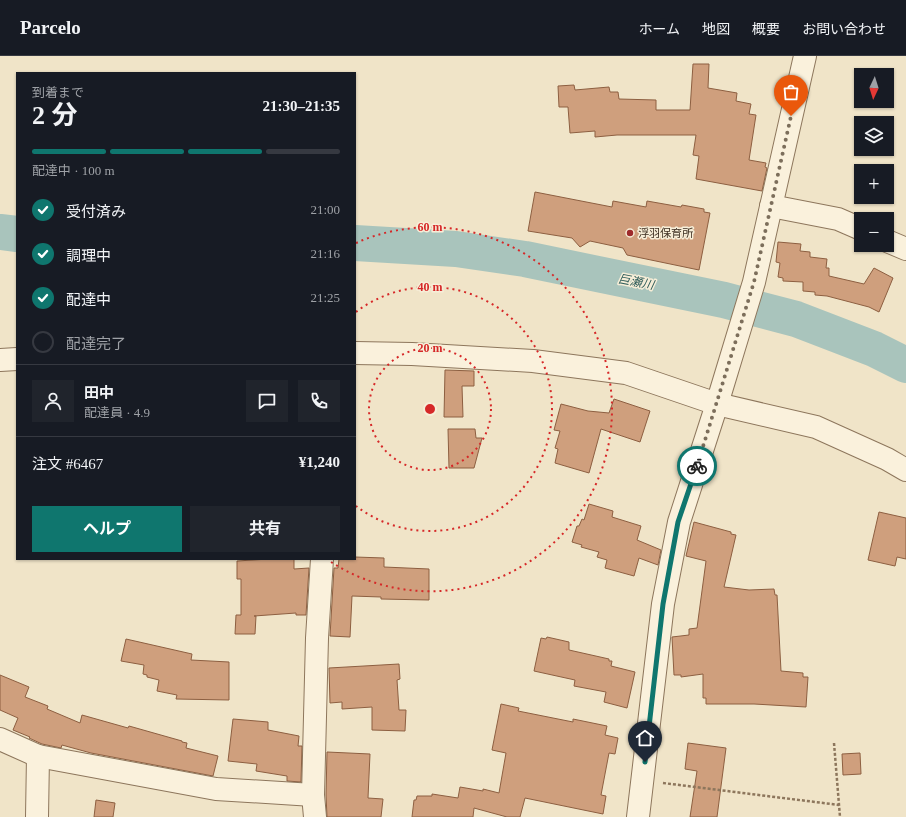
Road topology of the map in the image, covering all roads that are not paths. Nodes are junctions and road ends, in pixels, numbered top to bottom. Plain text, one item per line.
1 (805, 56) edge
2 (771, 206) junction
3 (854, 226) edge
4 (894, 244) edge
5 (906, 249) edge
6 (356, 353) edge
7 (16, 359) edge
8 (0, 360) edge
9 (717, 404) junction
10 (906, 470) edge
11 (322, 560) edge
12 (0, 739) edge
13 (38, 756) junction
14 (313, 795) junction
15 (37, 817) edge
16 (315, 817) edge
17 (638, 817) edge

1 - 2 street
2 - 3 street
2 - 9 street
4 - 5 street
6 - 9 street
7 - 8 street
9 - 10 street
9 - 17 street
11 - 14 street
12 - 13 street
13 - 14 street
13 - 15 street
14 - 16 street

